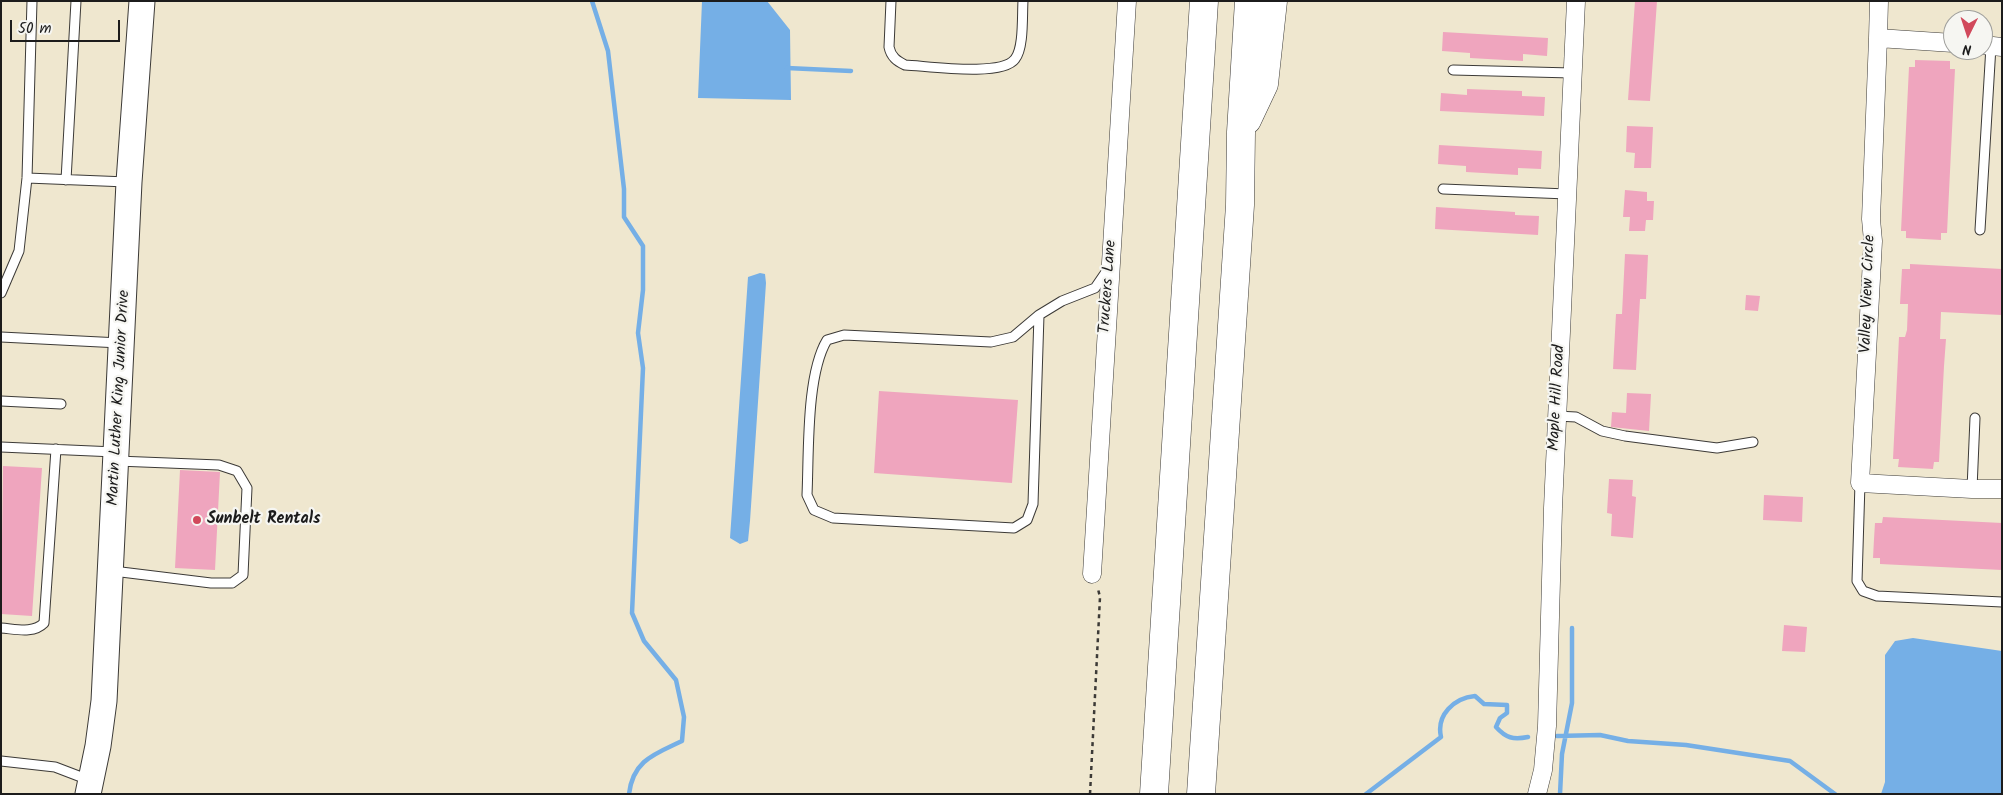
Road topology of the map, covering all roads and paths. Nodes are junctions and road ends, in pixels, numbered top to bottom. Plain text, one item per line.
1 (32, 1) edge
2 (76, 1) edge
3 (142, 1) edge
4 (890, 1) edge
5 (1023, 1) edge
6 (1128, 1) edge
7 (1204, 1) edge
8 (1249, 1) edge
9 (1273, 1) edge
10 (1576, 1) edge
11 (1879, 1) edge
12 (1878, 38) junction
13 (1943, 41) edge
14 (1991, 60) edge
15 (1453, 70) dead end
16 (1572, 73) junction
17 (1241, 132) junction
18 (27, 178) junction
19 (66, 180) junction
20 (129, 182) junction
21 (1443, 189) dead end
22 (1567, 194) junction
23 (1980, 230) dead end
24 (1111, 265) junction
25 (1, 293) edge
26 (1039, 315) junction
27 (1, 337) edge
28 (123, 343) junction
29 (1, 401) edge
30 (60, 404) dead end
31 (1557, 416) junction
32 (1975, 418) dead end
33 (1753, 442) dead end
34 (1, 447) edge
35 (56, 449) junction
36 (117, 456) junction
37 (1860, 483) junction
38 (1972, 489) junction
39 (2002, 489) edge
40 (111, 571) junction
41 (1092, 574) joint
42 (2002, 602) edge
43 (1, 628) edge
44 (1, 761) edge
45 (90, 787) edge
46 (1090, 794) edge
47 (1154, 794) edge
48 (1201, 794) edge
49 (1538, 794) edge

1 - 18 lane
2 - 19 lane
3 - 20 main road, Martin Luther King Junior Drive
4 - 5 lane
6 - 24 street, Truckers Lane
7 - 47 highway
8 - 17 highway
9 - 17 highway
10 - 16 street, Maple Hill Road
11 - 12 street, Valley View Circle
12 - 13 street
12 - 37 street, Valley View Circle
14 - 23 lane
15 - 16 lane
16 - 22 street, Maple Hill Road
17 - 48 highway
18 - 19 lane
18 - 25 lane
19 - 20 lane
20 - 28 main road, Martin Luther King Junior Drive
21 - 22 lane
22 - 31 street, Maple Hill Road
24 - 26 lane
24 - 41 street, Truckers Lane
26 - 26 lane
27 - 28 lane
28 - 36 main road, Martin Luther King Junior Drive
29 - 30 lane
31 - 33 lane
31 - 49 street, Maple Hill Road
32 - 38 lane
34 - 35 lane
35 - 36 lane
35 - 43 lane
36 - 40 main road, Martin Luther King Junior Drive
36 - 40 lane
37 - 38 street
37 - 42 lane
38 - 39 street
40 - 45 main road, Martin Luther King Junior Drive
41 - 46 path
44 - 45 lane

